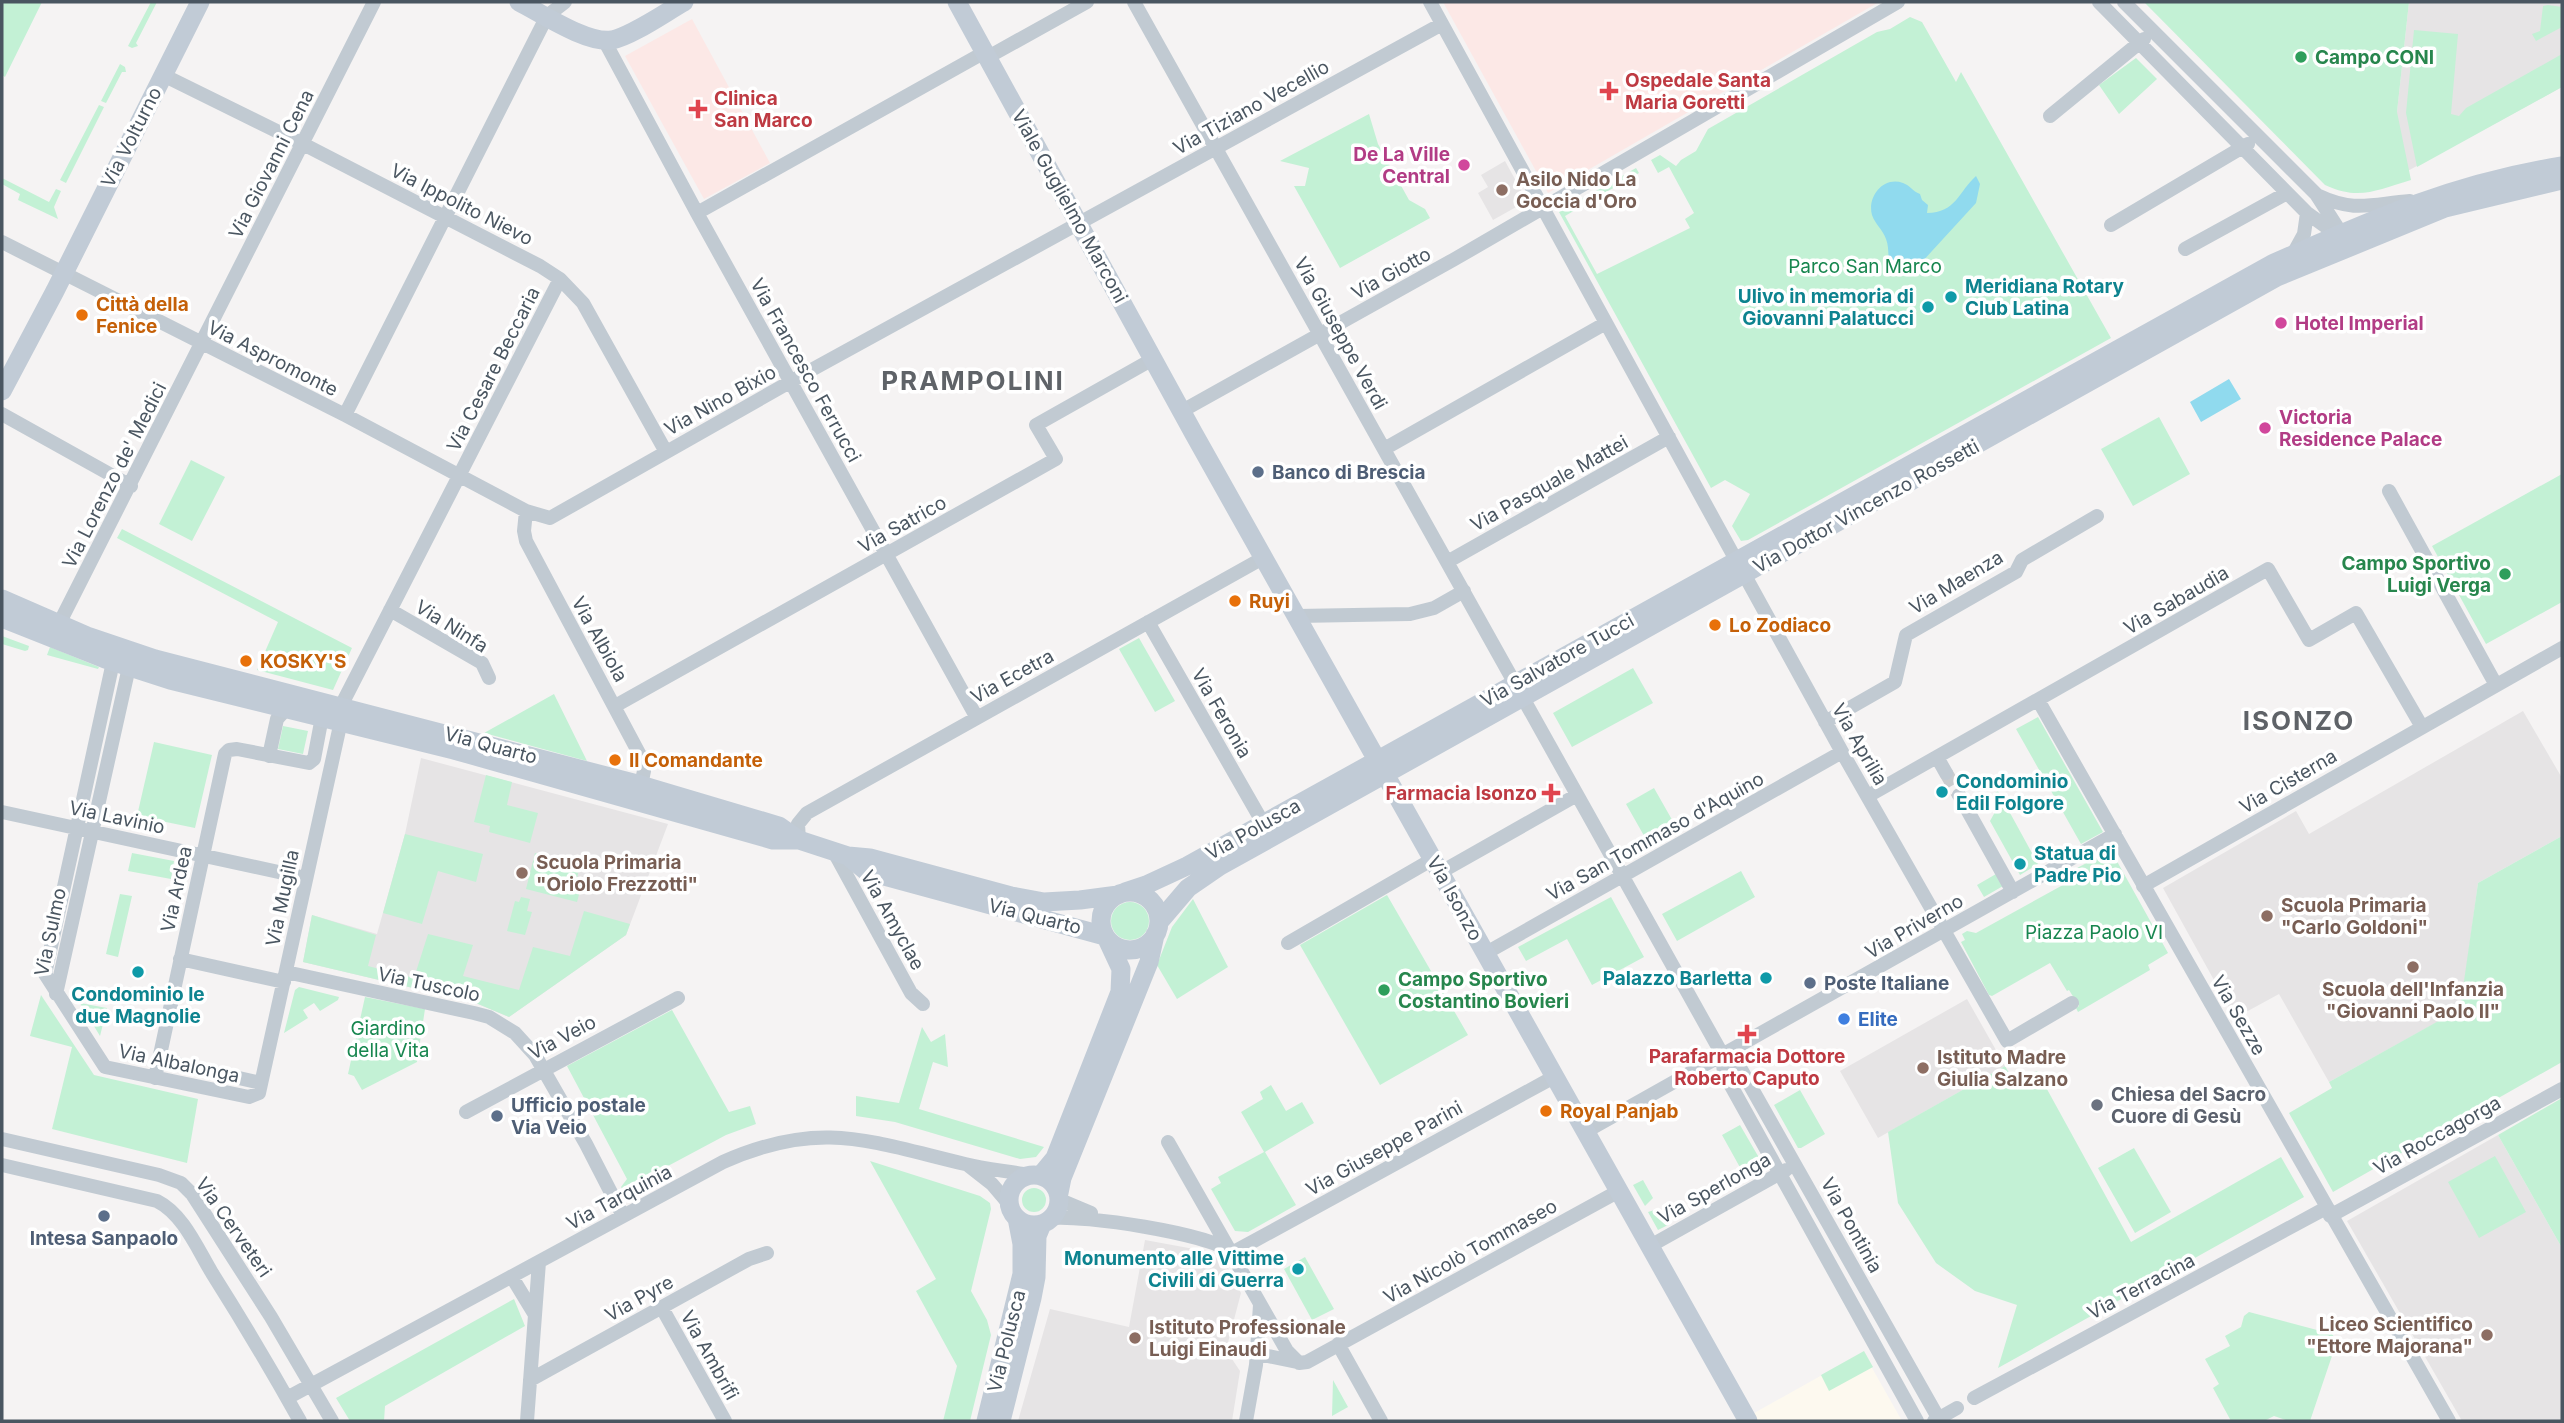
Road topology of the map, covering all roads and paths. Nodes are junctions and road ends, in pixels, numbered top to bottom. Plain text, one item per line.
1 (200, 2) edge
2 (374, 2) edge
3 (519, 2) edge
4 (567, 2) edge
5 (684, 2) edge
6 (957, 2) edge
7 (1087, 2) edge
8 (1134, 2) edge
9 (1430, 2) edge
10 (1898, 2) edge
11 (2099, 2) edge
12 (2124, 2) edge
13 (547, 16) junction
14 (1442, 24) junction
15 (569, 27) junction
16 (2152, 30) junction
17 (604, 40) junction
18 (2140, 44) junction
19 (986, 55) junction
20 (163, 75) junction
21 (2050, 116) dead end
22 (2259, 136) junction
23 (303, 144) junction
24 (1215, 148) junction
25 (2243, 149) junction
26 (2562, 166) edge
27 (2562, 180) edge
28 (2287, 193) junction
29 (2316, 194) junction
30 (2420, 201) junction
31 (1543, 207) junction
32 (2307, 213) junction
33 (697, 214) junction
34 (445, 218) junction
35 (1079, 223) junction
36 (2111, 225) dead end
37 (2345, 239) junction
38 (2, 242) edge
39 (2185, 249) dead end
40 (2293, 254) junction
41 (64, 273) junction
42 (560, 279) junction
43 (1606, 323) junction
44 (1319, 334) junction
45 (202, 344) junction
46 (1153, 359) junction
47 (791, 382) junction
48 (2, 391) edge
49 (1182, 411) junction
50 (2, 414) edge
51 (345, 415) junction
52 (1669, 437) junction
53 (1384, 449) junction
54 (666, 452) junction
55 (461, 476) junction
56 (131, 486) junction
57 (2389, 491) dead end
58 (526, 511) junction
59 (2097, 516) dead end
60 (886, 555) junction
61 (1263, 558) junction
62 (1447, 562) junction
63 (1740, 567) junction
64 (1464, 591) junction
65 (2, 599) edge
66 (390, 610) junction
67 (1297, 616) junction
68 (2, 618) edge
69 (1148, 622) junction
70 (56, 632) junction
71 (2562, 648) edge
72 (123, 657) junction
73 (489, 678) dead end
74 (2496, 685) junction
75 (1520, 690) junction
76 (2038, 700) junction
77 (615, 706) junction
78 (287, 708) junction
79 (335, 714) junction
80 (977, 718) junction
81 (1825, 722) junction
82 (2422, 727) junction
83 (1842, 752) junction
84 (269, 756) junction
85 (1937, 757) junction
86 (1382, 766) junction
87 (1946, 773) tunnel mouth
88 (639, 793) junction
89 (1577, 795) junction
90 (1959, 795) tunnel mouth
91 (1868, 796) junction
92 (2, 812) edge
93 (1263, 823) junction
94 (84, 830) junction
95 (2115, 834) junction
96 (799, 840) junction
97 (841, 854) junction
98 (202, 855) junction
99 (1437, 865) junction
100 (1622, 877) junction
101 (306, 878) junction
102 (2143, 886) junction
103 (2013, 892) junction
104 (1122, 894) junction
105 (1157, 929) junction
106 (1945, 931) junction
107 (1106, 937) junction
108 (1288, 943) dead end
109 (1486, 953) junction
110 (180, 959) junction
111 (285, 977) junction
112 (56, 994) joint
113 (678, 998) dead end
114 (2073, 1003) dead end
115 (923, 1004) dead end
116 (1722, 1054) junction
117 (159, 1060) junction
118 (545, 1067) junction
119 (1555, 1077) junction
120 (155, 1078) junction
121 (261, 1083) junction
122 (2562, 1089) edge
123 (466, 1112) dead end
124 (1586, 1132) junction
125 (2, 1139) edge
126 (1168, 1142) dead end
127 (26, 1144) junction
128 (1796, 1164) junction
129 (2, 1165) edge
130 (968, 1166) junction
131 (21, 1169) junction
132 (1780, 1173) junction
133 (1035, 1175) junction
134 (1619, 1191) junction
135 (1059, 1196) junction
136 (1013, 1211) junction
137 (2328, 1212) junction
138 (623, 1216) junction
139 (1101, 1219) junction
140 (1047, 1221) junction
141 (1650, 1246) junction
142 (767, 1253) dead end
143 (1232, 1253) junction
144 (539, 1262) junction
145 (512, 1277) junction
146 (1260, 1304) junction
147 (662, 1308) junction
148 (536, 1316) junction
149 (271, 1317) junction
150 (247, 1329) junction
151 (1338, 1344) junction
152 (1258, 1354) junction
153 (1299, 1363) junction
154 (530, 1380) junction
155 (310, 1385) junction
156 (287, 1398) junction
157 (1974, 1398) dead end
158 (1957, 1408) dead end
159 (1938, 1420) edge
160 (300, 1421) edge
161 (332, 1421) edge
162 (527, 1421) edge
163 (726, 1421) edge
164 (986, 1421) edge
165 (1001, 1421) edge
166 (1246, 1421) edge
167 (1381, 1421) edge
168 (1748, 1421) edge
169 (1917, 1421) edge
170 (2449, 1421) edge

1 - 20 street, Via Volturno
2 - 23 street, Via Giovanni Cena
3 - 13 street
4 - 13 street
4 - 15 street
5 - 17 street
6 - 19 street, Viale Guglielmo Marconi
7 - 19 street
8 - 24 street, Via Giuseppe Verdi
9 - 14 street, Via Aprilia
10 - 31 street, Via Giotto
11 - 18 street
12 - 16 street
13 - 15 street
13 - 34 street
14 - 24 street, Via Tiziano Vecellio
14 - 31 street, Via Aprilia
15 - 17 street
16 - 18 street
16 - 22 street
17 - 33 street, Via Francesco Ferrucci
18 - 21 street
18 - 25 street
19 - 33 street
19 - 35 street, Viale Guglielmo Marconi
20 - 23 street, Via Ippolito Nievo
20 - 41 street, Via Volturno
22 - 25 street
22 - 29 street
23 - 34 street, Via Ippolito Nievo
23 - 45 street, Via Giovanni Cena
24 - 35 street, Via Tiziano Vecellio
24 - 44 street, Via Giuseppe Verdi
25 - 28 street
25 - 36 street
26 - 30 street, Via Dottor Vincenzo Rossetti
27 - 37 street, Via Dottor Vincenzo Rossetti
28 - 32 street
28 - 39 street
29 - 30 street
29 - 37 street
30 - 37 street, Via Dottor Vincenzo Rossetti
31 - 43 street, Via Aprilia
31 - 44 street, Via Giotto
32 - 37 street
32 - 40 street
33 - 47 street, Via Francesco Ferrucci
34 - 42 street, Via Ippolito Nievo
34 - 51 street
35 - 46 street, Viale Guglielmo Marconi
35 - 47 street, Via Nino Bixio
37 - 40 street, Via Dottor Vincenzo Rossetti
37 - 63 street, Via Dottor Vincenzo Rossetti
38 - 41 street, Via Aspromonte
40 - 63 street, Via Dottor Vincenzo Rossetti
41 - 45 street, Via Aspromonte
41 - 48 street, Via Volturno
42 - 54 street, Via Ippolito Nievo
42 - 55 street, Via Cesare Beccaria
43 - 52 street, Via Aprilia
43 - 53 street
44 - 49 street, Via Giotto
44 - 53 street, Via Giuseppe Verdi
45 - 51 street, Via Aspromonte
45 - 56 street, Via Lorenzo de' Medici
46 - 49 street, Viale Guglielmo Marconi
46 - 60 street, Via Satrico
47 - 54 street, Via Nino Bixio
47 - 60 street, Via Francesco Ferrucci
49 - 61 street, Via Isonzo
50 - 56 street
51 - 55 street, Via Aspromonte
52 - 62 street, Via Pasquale Mattei
52 - 63 street, Via Aprilia
53 - 62 street, Via Giuseppe Verdi
54 - 58 street, Via Nino Bixio
55 - 58 street, Via Aspromonte
55 - 66 street, Via Mugilla
56 - 70 street, Via Lorenzo de' Medici
57 - 74 street
58 - 77 street, Via Albiola
59 - 81 street, Via Maenza
60 - 77 street, Via Satrico
60 - 80 street, Via Francesco Ferrucci
61 - 67 street, Via Isonzo
61 - 69 street, Via Ecetra
62 - 64 street, Via Giuseppe Verdi
63 - 75 street, Via Salvatore Tucci
63 - 81 street, Via Aprilia
64 - 67 street
64 - 75 street, Via Giuseppe Verdi
65 - 70 street, Via Quarto
66 - 73 street, Via Ninfa
66 - 79 street, Via Mugilla
67 - 86 street, Via Isonzo
68 - 70 street, Via Quarto
69 - 80 street, Via Ecetra
69 - 93 street, Via Feronia
70 - 72 street, Via Quarto
71 - 74 street, Via Cisterna
72 - 78 street, Via Quarto
72 - 79 street, Via Quarto
72 - 94 street, Via Sulmo
74 - 82 street, Via Cisterna
75 - 86 street, Via Salvatore Tucci
75 - 89 street, Via Pontinia
76 - 82 street, Via Sabaudia
76 - 85 street, Via Sabaudia
76 - 95 street, Via Sezze
77 - 88 street, Via Albiola
78 - 79 street, Via Quarto
78 - 84 street
79 - 84 street, Via Ardea
79 - 88 street, Via Quarto
79 - 101 street, Via Mugilla
80 - 96 street, Via Ecetra
81 - 83 street, Via Aprilia
82 - 102 street, Via Cisterna
83 - 91 street, Via Aprilia
83 - 100 street, Via San Tommaso d'Aquino
84 - 98 street, Via Ardea
85 - 87 street
85 - 91 street, Via Sabaudia
86 - 93 street, Via Polusca
86 - 99 street, Via Isonzo
86 - 105 street, Via Polusca
88 - 96 street, Via Quarto
89 - 99 street
89 - 100 street, Via Pontinia
90 - 103 street
91 - 106 street, Via Aprilia
92 - 94 street, Via Lavinio
93 - 104 street, Via Polusca
94 - 98 street, Via Lavinio
94 - 112 street, Via Sulmo
95 - 102 street, Via Sezze
95 - 103 street, Via Priverno
96 - 97 street, Via Quarto
97 - 104 street, Via Quarto
97 - 107 street, Via Quarto
97 - 115 street, Via Amyclae
98 - 101 street, Via Lavinio
98 - 110 street, Via Ardea
99 - 108 street
99 - 109 street, Via Isonzo
100 - 109 street, Via San Tommaso d'Aquino
100 - 116 street, Via Pontinia
101 - 111 street, Via Mugilla
102 - 137 street, Via Sezze
103 - 106 street, Via Priverno
104 - 105 street
104 - 107 street
105 - 107 street
105 - 135 street, Via Polusca
106 - 114 street
106 - 116 street, Via Priverno
107 - 133 street
109 - 119 street, Via Isonzo
110 - 111 street, Via Tuscolo
110 - 117 street, Via Ardea
111 - 118 street, Via Tuscolo
111 - 121 street, Via Mugilla
112 - 120 street, Via Albalonga
113 - 118 street, Via Veio
116 - 124 street, Via Priverno
116 - 128 street, Via Pontinia
116 - 132 street, Via Pontinia
117 - 120 street, Via Ardea
117 - 121 street, Via Albalonga
118 - 123 street, Via Veio
118 - 138 street, Via Tuscolo
119 - 124 street, Via Isonzo
119 - 143 street, Via Giuseppe Parini
120 - 121 street, Via Albalonga
122 - 137 street, Via Roccagorga
124 - 134 street, Via Isonzo
125 - 127 street, Via Cerveteri
126 - 143 street
127 - 131 street
127 - 149 street, Via Cerveteri
128 - 132 street, Via Sperlonga
128 - 159 street, Via Pontinia
129 - 131 street
130 - 133 street, Via Tarquinia
130 - 136 street, Via Tarquinia
130 - 138 street, Via Tarquinia
131 - 150 street
132 - 141 street, Via Sperlonga
132 - 169 street, Via Pontinia
133 - 135 street
133 - 136 street
134 - 141 street, Via Isonzo
134 - 151 street, Via Nicolò Tommaseo
135 - 139 street
135 - 140 street, Via Polusca
136 - 140 street
136 - 164 street, Via Polusca
137 - 157 street, Via Terracina
137 - 170 street, Via Sezze
138 - 144 street, Via Tarquinia
139 - 140 street
139 - 143 street
140 - 165 street, Via Polusca
141 - 168 street, Via Isonzo
142 - 147 street, Via Pyre
143 - 146 street
144 - 145 street, Via Tarquinia
144 - 148 street
145 - 148 street
145 - 155 street, Via Tarquinia
146 - 152 street
146 - 153 street
147 - 154 street, Via Pyre
147 - 163 street, Via Ambrifi
148 - 154 street
149 - 150 street
149 - 155 street, Via Cerveteri
150 - 156 street
151 - 153 street, Via Nicolò Tommaseo
151 - 167 street
152 - 153 street
152 - 166 street
154 - 162 street
155 - 156 street
155 - 161 street, Via Cerveteri
156 - 160 street
158 - 159 street

